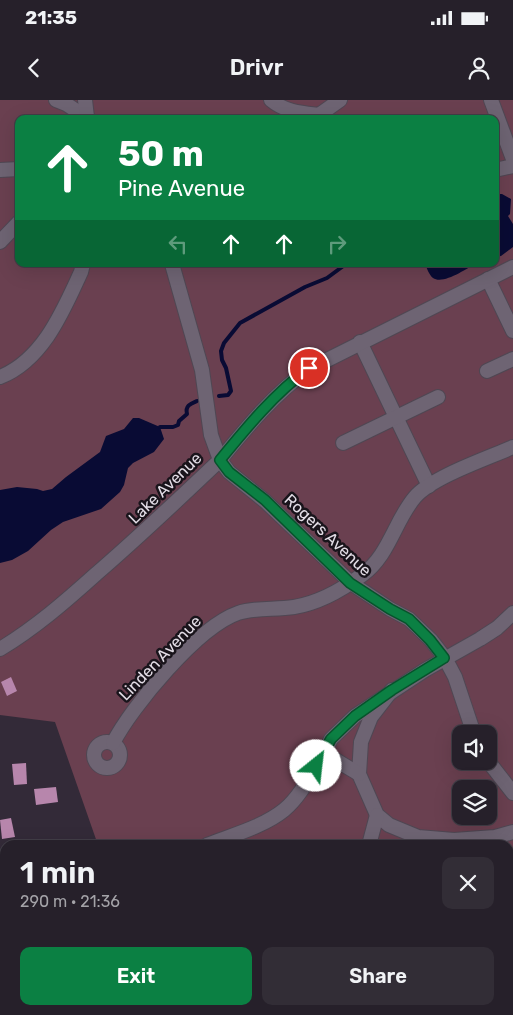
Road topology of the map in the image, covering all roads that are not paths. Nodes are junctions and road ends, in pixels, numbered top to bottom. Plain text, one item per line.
1 (56, 100) edge
2 (85, 100) edge
3 (270, 100) edge
4 (340, 100) edge
5 (491, 100) edge
6 (83, 115) edge
7 (88, 115) edge
8 (307, 115) edge
9 (318, 115) edge
10 (497, 115) edge
11 (499, 121) edge
12 (513, 159) edge
13 (513, 166) edge
14 (15, 169) edge
15 (499, 169) edge
16 (0, 170) edge
17 (15, 226) edge
18 (0, 242) edge
19 (82, 267) edge
20 (173, 267) edge
21 (513, 267) edge
22 (488, 279) junction
23 (513, 331) edge
24 (360, 342) junction
25 (513, 359) edge
26 (487, 371) dead end
27 (0, 377) edge
28 (438, 397) dead end
29 (397, 417) junction
30 (344, 443) dead end
31 (513, 447) edge
32 (220, 460) junction
33 (429, 486) junction
34 (350, 583) junction
35 (513, 613) edge
36 (0, 649) edge
37 (444, 658) junction
38 (392, 690) junction
39 (471, 725) edge
40 (113, 743) dead end
41 (324, 752) junction
42 (495, 770) edge
43 (359, 774) junction
44 (513, 793) edge
45 (377, 816) junction
46 (513, 832) edge
47 (220, 840) edge
48 (370, 840) edge

1 - 6 street
2 - 7 street
3 - 8 street
4 - 9 street
5 - 10 street
11 - 12 street
13 - 15 street
14 - 16 street
17 - 18 street
19 - 27 street
20 - 32 street, Lake Avenue
21 - 22 street
22 - 23 street
22 - 24 street
24 - 29 street
24 - 32 street
25 - 26 street
28 - 29 street
29 - 30 street
29 - 33 street
31 - 33 street, Linden Avenue
32 - 34 street, Rogers Avenue
32 - 36 street, Lake Avenue
33 - 34 street, Linden Avenue
34 - 37 street, Rogers Avenue
34 - 40 street, Linden Avenue
35 - 37 street
37 - 38 street
37 - 39 street, Rogers Avenue
38 - 41 street
38 - 43 street
41 - 43 street
41 - 47 street
42 - 44 street
43 - 45 street
45 - 46 street
45 - 48 street

